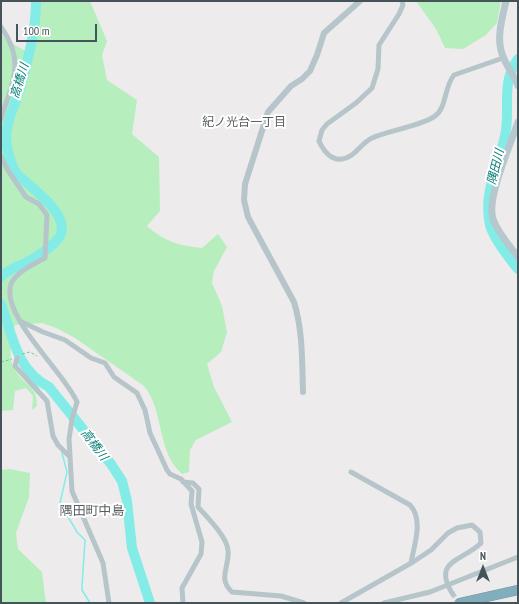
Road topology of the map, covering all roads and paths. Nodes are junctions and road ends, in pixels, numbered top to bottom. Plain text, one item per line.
1 (360, 1) edge
2 (402, 1) edge
3 (506, 1) edge
4 (1, 27) edge
5 (503, 58) junction
6 (518, 85) edge
7 (1, 119) edge
8 (518, 122) edge
9 (1, 156) edge
10 (518, 257) edge
11 (20, 320) junction
12 (22, 354) dead end
13 (42, 355) junction
14 (17, 358) joint
15 (1, 362) edge
16 (303, 392) dead end
17 (70, 457) junction
18 (351, 472) dead end
19 (183, 482) junction
20 (518, 557) edge
21 (411, 564) junction
22 (448, 585) junction
23 (518, 590) edge
24 (452, 593) tunnel mouth
25 (294, 602) edge
26 (108, 603) edge
27 (183, 603) edge
28 (304, 603) edge
29 (341, 603) edge
30 (384, 603) edge
31 (460, 603) edge

1 - 16 street
2 - 5 street
3 - 5 main road
4 - 7 street
5 - 6 main road
8 - 10 main road
9 - 11 street
11 - 13 street
11 - 19 street
12 - 13 path
13 - 17 street
14 - 15 path
14 - 17 street
17 - 26 street
18 - 21 street
19 - 25 street
19 - 27 street
20 - 22 street
21 - 22 street
21 - 29 street
22 - 24 street
22 - 30 street
23 - 31 highway
25 - 28 street

